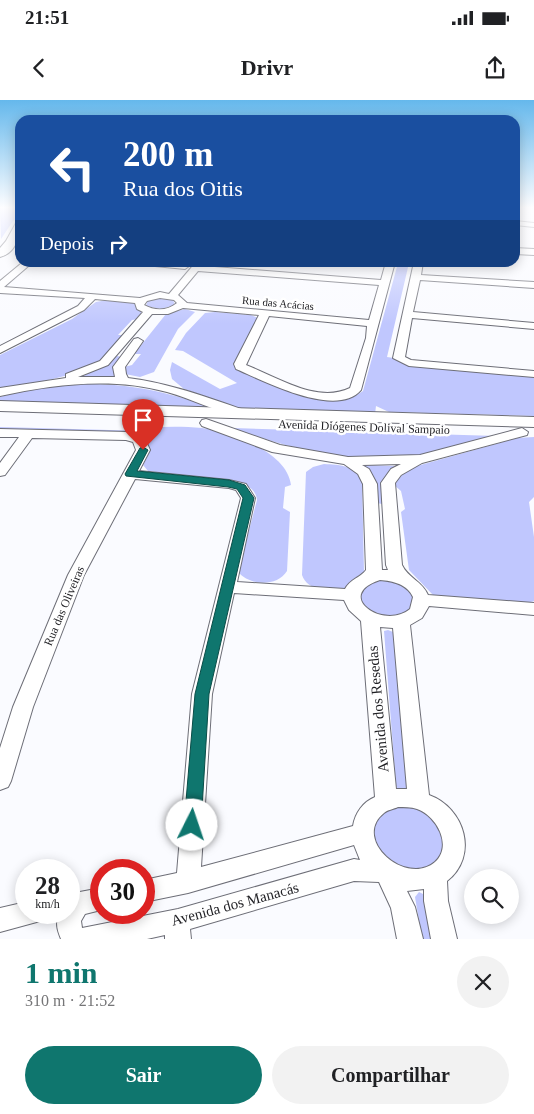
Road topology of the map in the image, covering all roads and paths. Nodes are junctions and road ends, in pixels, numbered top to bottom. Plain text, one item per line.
1 (15, 250) edge
2 (520, 251) edge
3 (534, 252) edge
4 (0, 266) edge
5 (23, 267) edge
6 (191, 267) edge
7 (192, 267) edge
8 (214, 267) edge
9 (390, 267) edge
10 (418, 267) edge
11 (416, 277) junction
12 (385, 283) junction
13 (534, 285) edge
14 (0, 288) edge
15 (93, 296) junction
16 (160, 296) junction
17 (172, 296) junction
18 (141, 301) junction
19 (181, 305) junction
20 (149, 311) junction
21 (161, 312) junction
22 (266, 314) junction
23 (408, 315) junction
24 (373, 323) junction
25 (534, 326) edge
26 (132, 332) junction
27 (144, 333) junction
28 (0, 350) edge
29 (114, 353) junction
30 (127, 354) junction
31 (534, 374) edge
32 (125, 381) junction
33 (44, 383) junction
34 (0, 392) edge
35 (0, 406) edge
36 (240, 413) junction
37 (0, 416) edge
38 (206, 423) junction
39 (530, 429) edge
40 (0, 433) edge
41 (28, 434) junction
42 (420, 459) junction
43 (348, 461) junction
44 (0, 472) edge
45 (130, 474) junction
46 (371, 504) junction
47 (391, 507) junction
48 (373, 537) junction
49 (393, 538) junction
50 (368, 577) junction
51 (400, 578) junction
52 (226, 587) junction
53 (350, 595) junction
54 (422, 600) junction
55 (534, 609) edge
56 (370, 619) junction
57 (401, 622) junction
58 (0, 781) edge
59 (386, 800) junction
60 (419, 800) junction
61 (362, 833) junction
62 (385, 872) junction
63 (435, 876) junction
64 (188, 882) junction
65 (155, 889) edge
66 (83, 903) edge
67 (15, 917) edge
68 (0, 920) edge
69 (178, 930) edge
70 (75, 939) edge
71 (85, 939) edge
72 (410, 939) edge
73 (444, 939) edge

1 - 4 street
2 - 3 street
5 - 14 street
6 - 16 street
7 - 17 street
8 - 12 street
9 - 12 street
10 - 11 street
11 - 13 street
11 - 23 street
12 - 24 street
14 - 15 street
15 - 18 street
15 - 28 street
16 - 17 street
16 - 18 street
17 - 19 street
18 - 20 street
19 - 21 street
19 - 22 street, Rua das Acácias
20 - 21 street
20 - 26 street
21 - 27 street
22 - 24 street, Rua das Acácias
22 - 24 street
23 - 25 street
23 - 31 street
26 - 27 street
26 - 29 street
27 - 30 street
29 - 30 street
29 - 33 street
30 - 32 street
32 - 33 street, Avenida Diógenes Dolival Sampaio
32 - 36 street, Avenida Diógenes Dolival Sampaio
33 - 34 street, Avenida Diógenes Dolival Sampaio
35 - 36 street, Avenida Diógenes Dolival Sampaio
36 - 39 street, Avenida Diógenes Dolival Sampaio
37 - 38 street, Avenida Diógenes Dolival Sampaio
38 - 39 street, Avenida Diógenes Dolival Sampaio
38 - 43 street, Avenida Diógenes Dolival Sampaio
39 - 42 street, Avenida Diógenes Dolival Sampaio
40 - 41 street
41 - 44 street
41 - 45 street, Rua das Oliveiras
42 - 43 street, Avenida Diógenes Dolival Sampaio
42 - 47 street
43 - 46 street
45 - 52 street
45 - 58 street, Rua das Oliveiras
46 - 47 street
46 - 48 street
47 - 49 street
48 - 49 street
48 - 50 street
49 - 51 street
50 - 51 street
50 - 53 street
51 - 54 street
52 - 53 street
52 - 64 street
53 - 56 street
54 - 55 street
54 - 57 street
56 - 57 street
56 - 59 street, Avenida dos Resedas
57 - 60 street
59 - 60 street
59 - 61 street
60 - 63 street
61 - 62 street
61 - 64 street
62 - 63 street
62 - 69 street, Avenida dos Manacás
62 - 72 street
63 - 73 street
64 - 65 street
66 - 70 street
67 - 68 street
69 - 71 street, Avenida dos Manacás

